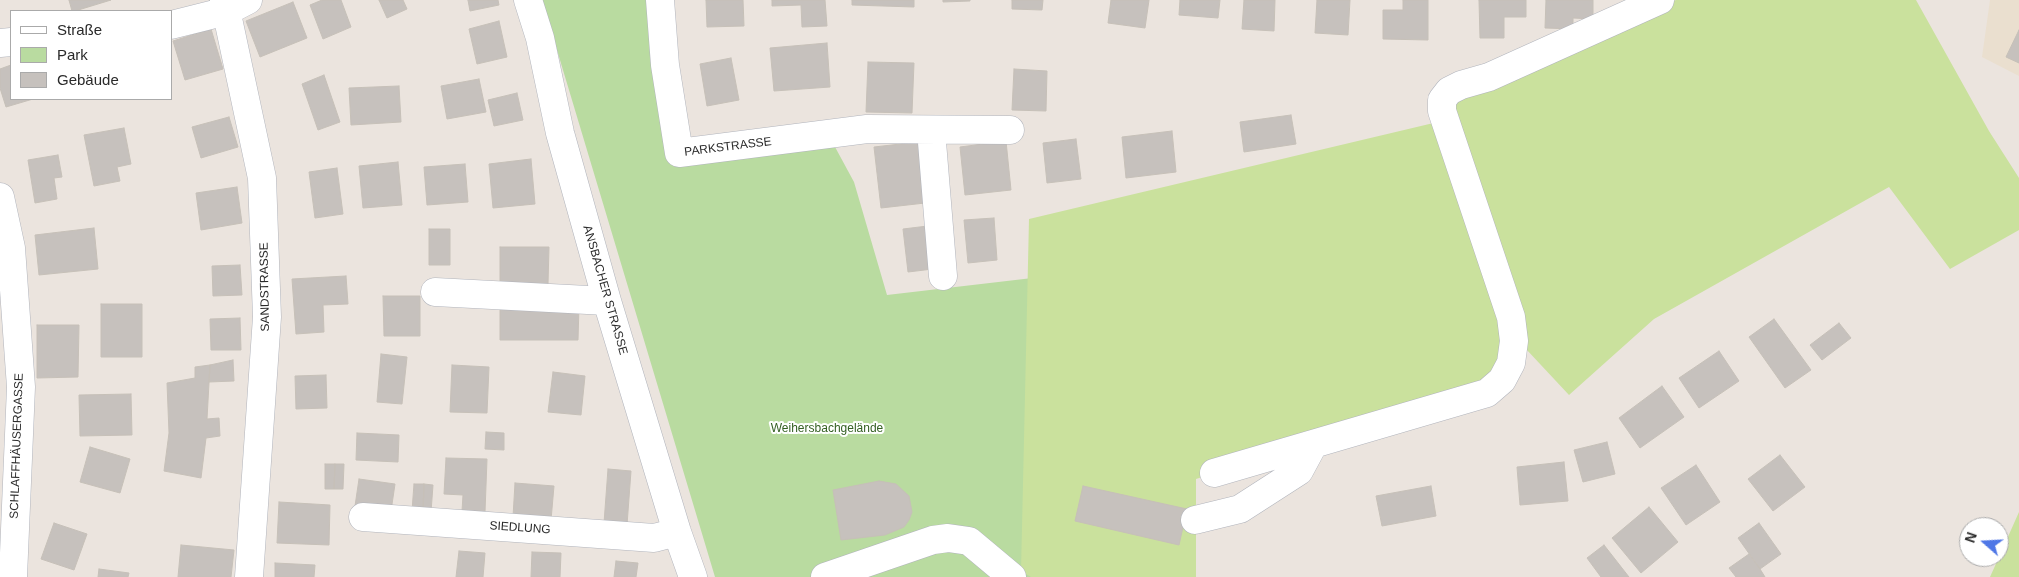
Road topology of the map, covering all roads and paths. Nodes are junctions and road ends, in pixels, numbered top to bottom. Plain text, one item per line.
1 (528, 0) edge
2 (660, 0) edge
3 (1660, 0) edge
4 (233, 4) edge
5 (172, 25) edge
6 (931, 130) junction
7 (1010, 130) dead end
8 (0, 197) edge
9 (943, 276) dead end
10 (435, 292) dead end
11 (607, 301) junction
12 (10, 375) edge
13 (1313, 445) junction
14 (1214, 473) dead end
15 (363, 517) dead end
16 (1196, 520) dead end
17 (677, 532) junction
18 (13, 577) edge
19 (249, 577) edge
20 (692, 577) edge
21 (825, 577) edge
22 (1012, 577) edge

1 - 11 street, ANSBACHER STRASSE
2 - 6 street, PARKSTRASSE
3 - 13 street
4 - 5 street
4 - 19 street, SANDSTRASSE
6 - 7 street, PARKSTRASSE
6 - 9 street
8 - 12 street, SCHLAFFHÄUSERGASSE
10 - 11 street
11 - 17 street, ANSBACHER STRASSE
12 - 18 street, SCHLAFFHÄUSERGASSE
13 - 14 street
13 - 16 street
15 - 17 street, SIEDLUNG
17 - 20 street, ANSBACHER STRASSE
21 - 22 street

